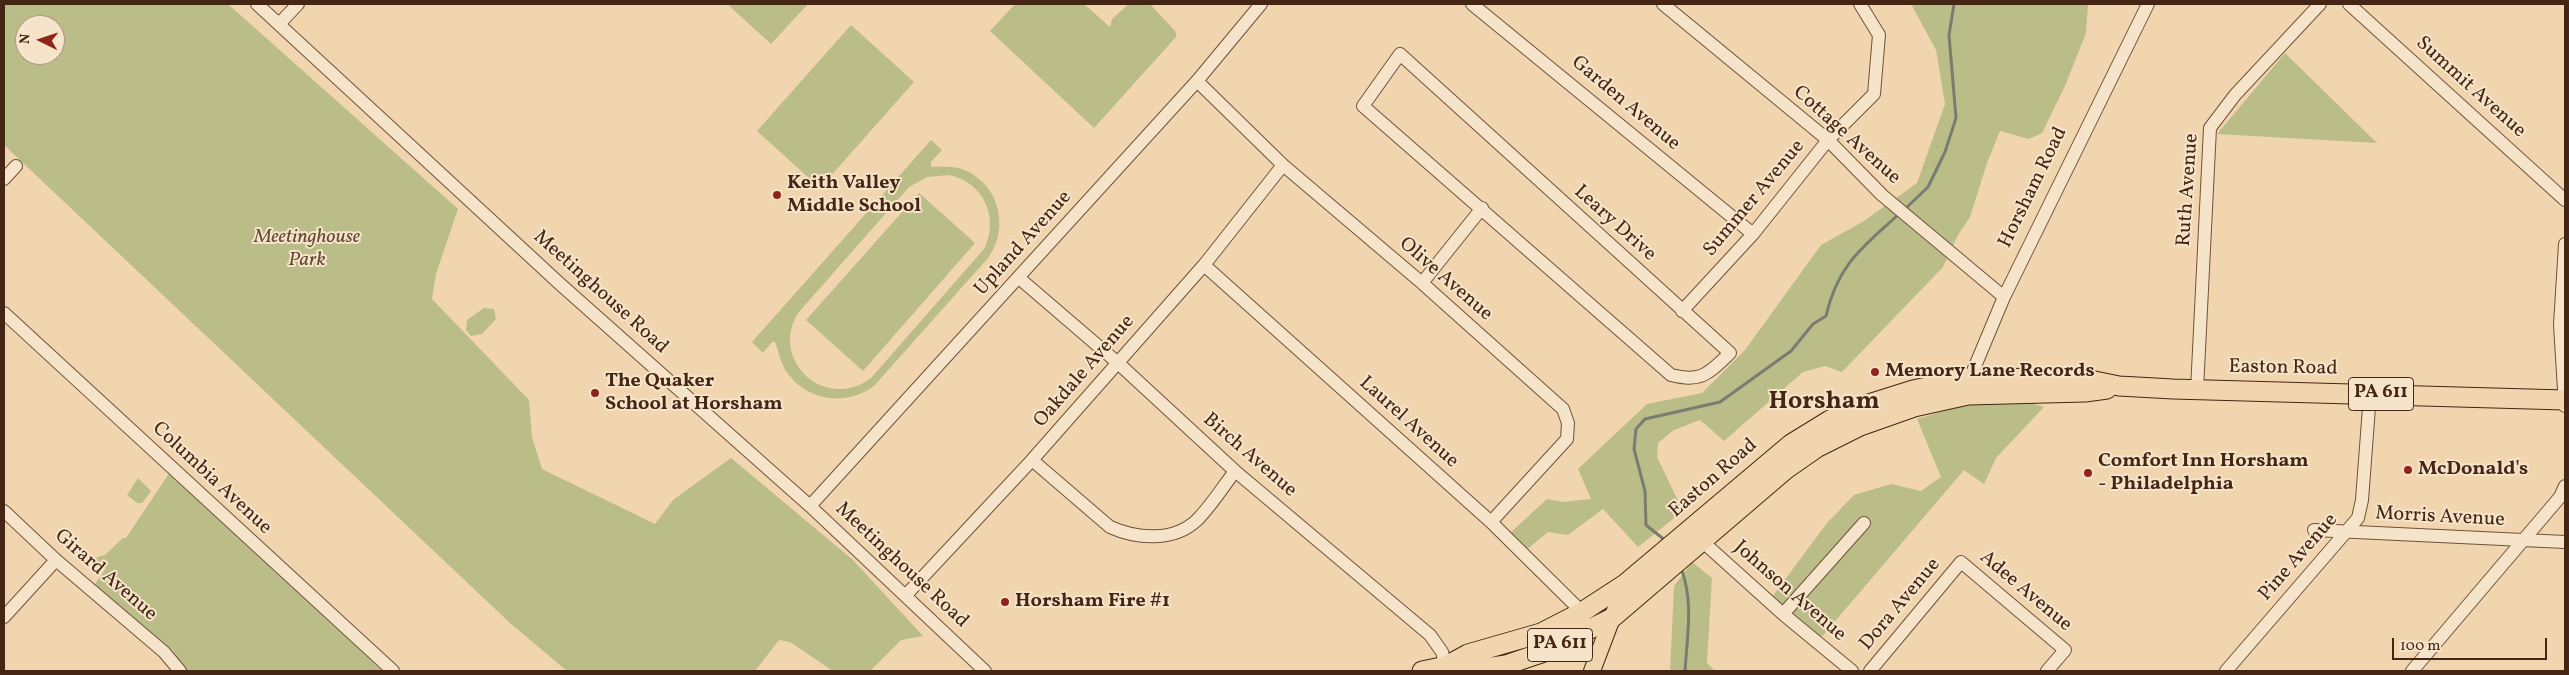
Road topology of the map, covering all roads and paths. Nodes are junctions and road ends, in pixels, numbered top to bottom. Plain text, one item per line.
1 (257, 4) edge
2 (298, 4) edge
3 (1261, 4) edge
4 (1472, 4) edge
5 (1663, 4) edge
6 (1860, 4) edge
7 (2148, 4) edge
8 (2320, 4) edge
9 (2349, 4) edge
10 (279, 24) junction
11 (1197, 81) junction
12 (1828, 140) junction
13 (1283, 165) junction
14 (16, 166) dead end
15 (4, 179) edge
16 (2565, 200) edge
17 (1482, 208) junction
18 (1753, 234) junction
19 (2565, 244) edge
20 (1204, 265) junction
21 (1019, 278) junction
22 (1422, 284) junction
23 (2004, 297) junction
24 (1682, 312) junction
25 (4, 313) edge
26 (1118, 363) junction
27 (1968, 387) junction
28 (2197, 390) junction
29 (2370, 394) junction
30 (2565, 403) edge
31 (1032, 460) junction
32 (1235, 471) junction
33 (2565, 486) edge
34 (810, 506) junction
35 (4, 510) edge
36 (1491, 522) junction
37 (1864, 523) dead end
38 (2314, 530) dead end
39 (2347, 532) junction
40 (1696, 535) junction
41 (2523, 540) junction
42 (2565, 542) edge
43 (56, 560) junction
44 (1961, 562) joint
45 (1660, 567) junction
46 (1625, 584) junction
47 (906, 595) junction
48 (1582, 612) junction
49 (1783, 614) junction
50 (4, 617) edge
51 (1612, 618) junction
52 (1446, 666) junction
53 (180, 671) edge
54 (393, 671) edge
55 (985, 671) edge
56 (1422, 671) edge
57 (1592, 671) edge
58 (1852, 671) edge
59 (1870, 671) edge
60 (2047, 671) edge
61 (2226, 671) edge
62 (2412, 671) edge

1 - 10 street, Meetinghouse Road
2 - 10 street
3 - 11 street, Upland Avenue
4 - 18 street, Garden Avenue
5 - 12 street, Cottage Avenue
6 - 12 street, Summer Avenue
7 - 23 street, Horsham Road
8 - 28 street, Ruth Avenue
9 - 16 street, Summit Avenue
10 - 34 street, Meetinghouse Road
11 - 13 street, Olive Avenue
11 - 21 street, Upland Avenue
12 - 18 street, Summer Avenue
12 - 23 street, Cottage Avenue
13 - 20 street, Oakdale Avenue
13 - 22 street, Olive Avenue
14 - 15 street
17 - 22 street
17 - 24 street, Leary Drive
17 - 24 street, Leary Drive
18 - 24 street, Summer Avenue
19 - 30 street
20 - 26 street, Oakdale Avenue
20 - 36 street, Laurel Avenue
21 - 26 street, Birch Avenue
21 - 34 street, Upland Avenue
22 - 36 street, Olive Avenue
23 - 27 street, Horsham Road
25 - 54 street, Columbia Avenue
26 - 31 street, Oakdale Avenue
26 - 32 street, Birch Avenue
27 - 28 highway, Easton Road / PA 611
27 - 40 highway, Easton Road / PA 611
28 - 29 highway, Easton Road / PA 611
29 - 30 highway, Easton Road / PA 611
29 - 39 street, Pine Avenue
31 - 32 street
31 - 47 street, Oakdale Avenue
32 - 52 street, Birch Avenue
33 - 41 street
34 - 47 street, Meetinghouse Road
35 - 43 street, Girard Avenue
36 - 48 street, Laurel Avenue
37 - 49 street
38 - 39 street, Morris Avenue
39 - 41 street, Morris Avenue
39 - 61 street, Pine Avenue
40 - 45 highway, Easton Road / PA 611
40 - 49 street, Johnson Avenue
41 - 42 street, Morris Avenue
41 - 62 street
43 - 50 street
43 - 53 street, Girard Avenue
44 - 59 street, Dora Avenue
44 - 60 street, Adee Avenue
45 - 46 highway, Easton Road / PA 611
45 - 51 highway, Easton Road / PA 611
46 - 48 highway, Easton Road / PA 611
46 - 51 main road
47 - 55 street, Meetinghouse Road
48 - 52 highway, Easton Road / PA 611
49 - 58 street, Johnson Avenue
51 - 52 highway, Easton Road / PA 611
51 - 57 main road
52 - 56 highway, Easton Road / PA 611

